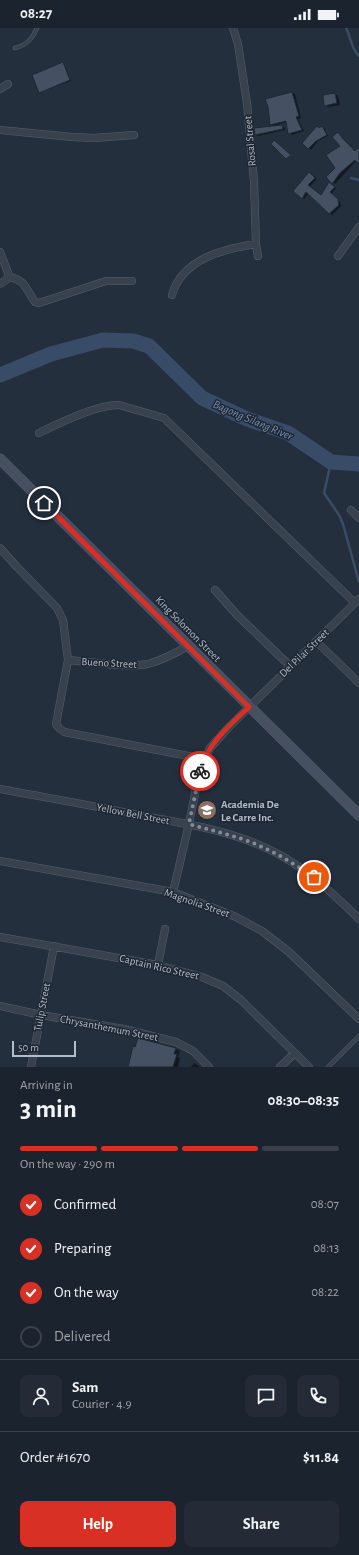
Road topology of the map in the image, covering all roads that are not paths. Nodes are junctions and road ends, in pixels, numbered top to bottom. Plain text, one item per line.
1 (37, 28) edge
2 (233, 28) edge
3 (15, 48) dead end
4 (8, 84) dead end
5 (0, 89) edge
6 (0, 130) edge
7 (134, 135) dead end
8 (359, 227) edge
9 (256, 244) junction
10 (0, 252) edge
11 (258, 256) dead end
12 (338, 256) dead end
13 (9, 276) junction
14 (132, 281) dead end
15 (0, 284) edge
16 (172, 296) dead end
17 (38, 433) dead end
18 (0, 459) edge
19 (351, 510) dead end
20 (359, 518) edge
21 (0, 548) edge
22 (215, 590) dead end
23 (357, 601) edge
24 (316, 640) junction
25 (188, 646) junction
26 (68, 660) junction
27 (290, 666) junction
28 (359, 683) edge
29 (249, 707) junction
30 (204, 759) junction
31 (0, 789) edge
32 (359, 815) edge
33 (189, 824) junction
34 (0, 860) edge
35 (173, 892) junction
36 (359, 919) edge
37 (165, 929) dead end
38 (0, 937) edge
39 (54, 946) junction
40 (158, 965) junction
41 (0, 1006) edge
42 (41, 1015) junction
43 (359, 1019) edge
44 (359, 1036) edge
45 (295, 1053) junction
46 (31, 1067) edge
47 (209, 1067) edge
48 (280, 1067) edge
49 (309, 1067) edge
50 (328, 1067) edge

1 - 3 lane
2 - 9 street, Rosal Street
4 - 5 street
6 - 7 street
8 - 12 street
9 - 11 street, Rosal Street
9 - 16 street
10 - 13 street
13 - 14 street
13 - 15 street
17 - 23 street
18 - 25 street, King Solomon Street
19 - 20 street
21 - 26 street, Bueno Street
22 - 27 street
23 - 24 street, Del Pilar Street
24 - 27 street, Del Pilar Street
24 - 28 street
25 - 26 street, Bueno Street
25 - 29 street, King Solomon Street
26 - 30 street
27 - 29 street, Del Pilar Street
29 - 30 street, Del Pilar Street
29 - 32 street, King Solomon Street
30 - 33 street, Del Pilar Street
31 - 33 street, Yellow Bell Street
33 - 35 street, Del Pilar Street
33 - 36 street, Yellow Bell Street
34 - 35 street, Magnolia Street
35 - 43 street, Magnolia Street
37 - 40 street
38 - 39 street, Captain Rico Street
39 - 40 street, Captain Rico Street
39 - 42 street, Tulip Street
40 - 45 street, Captain Rico Street
41 - 42 street, Chrysanthemum Street
42 - 46 street, Tulip Street
42 - 47 street, Chrysanthemum Street
44 - 50 lane
45 - 48 street
45 - 49 street, Captain Rico Street

